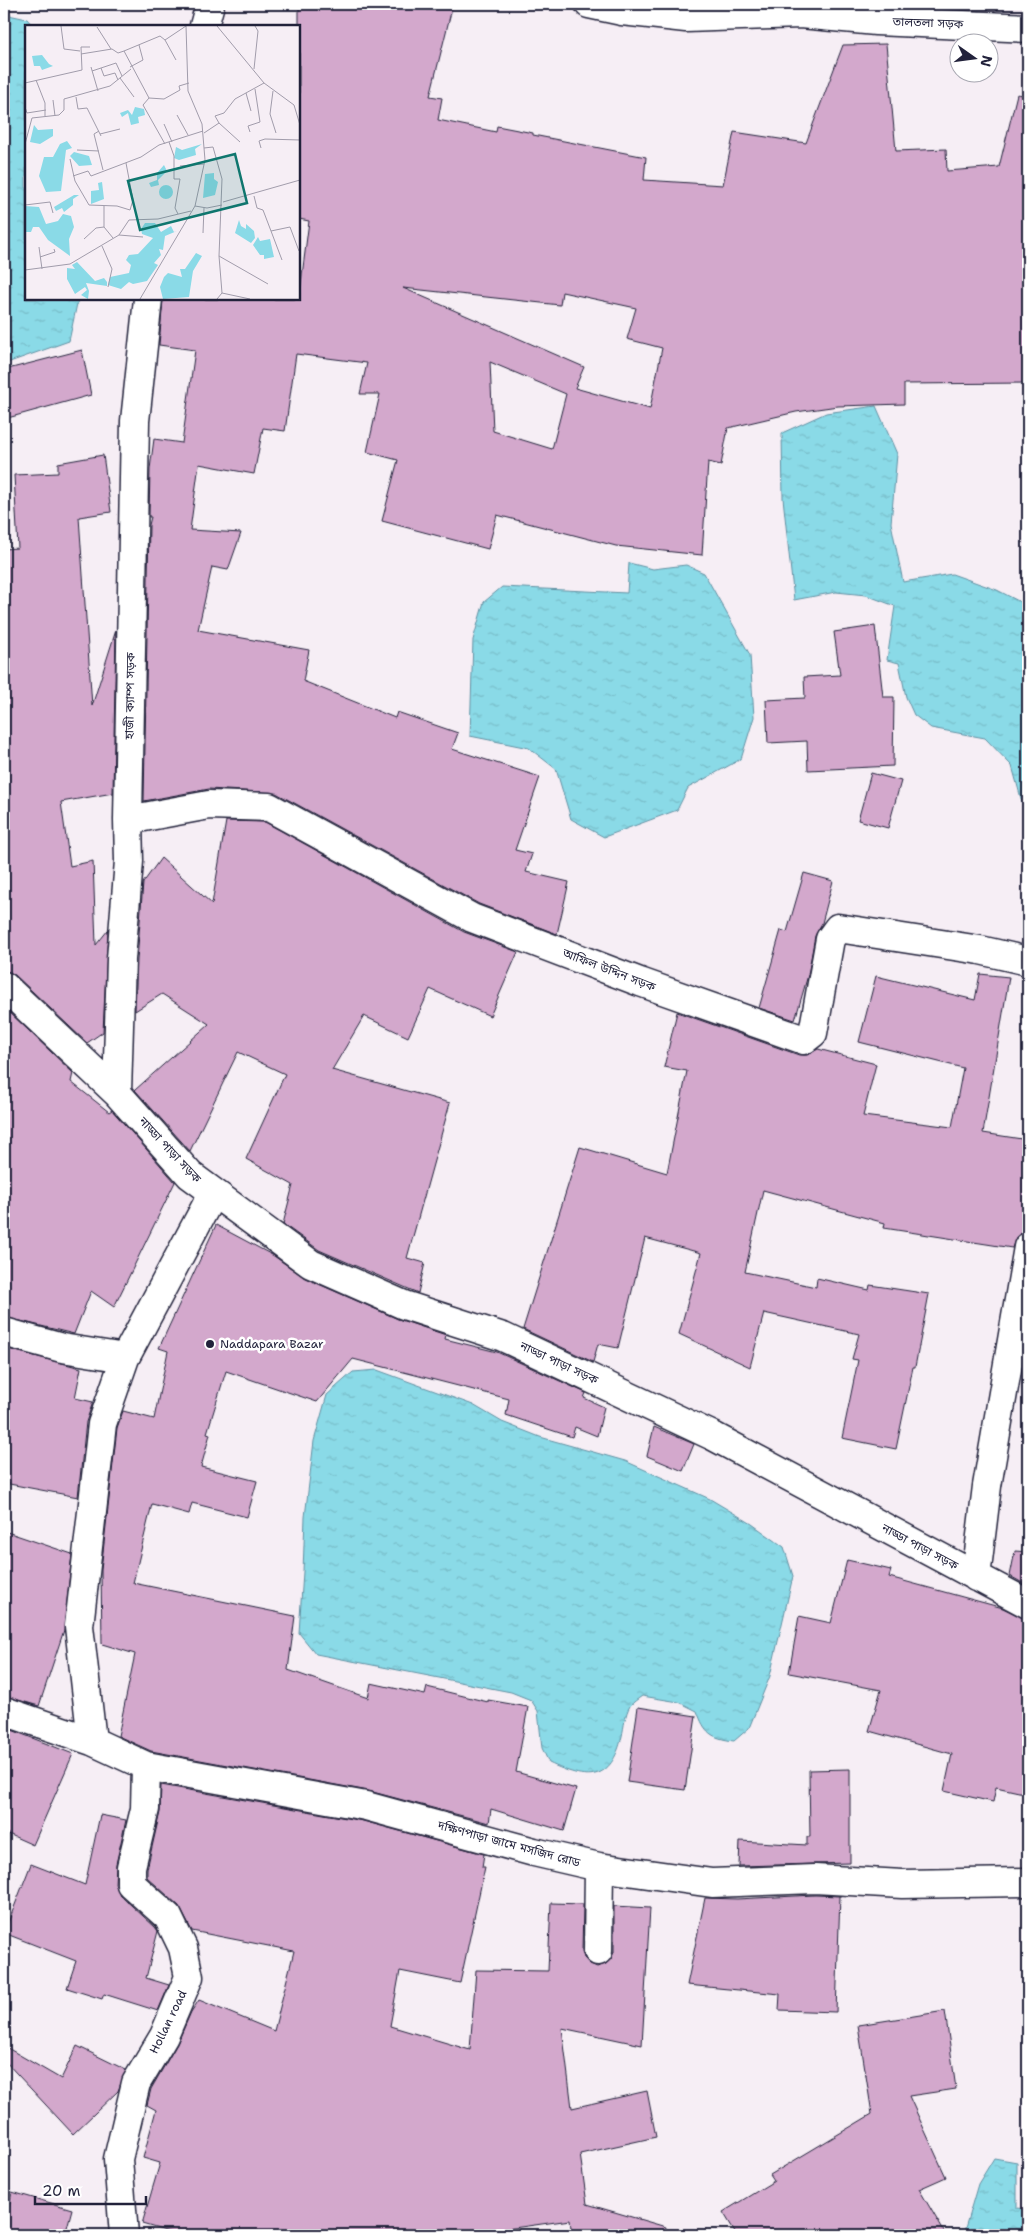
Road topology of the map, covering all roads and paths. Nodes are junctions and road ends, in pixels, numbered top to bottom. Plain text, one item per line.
1 (210, 4) edge
2 (589, 4) edge
3 (204, 25) edge
4 (1028, 28) edge
5 (148, 300) edge
6 (128, 820) junction
7 (1028, 961) edge
8 (4, 986) edge
9 (117, 1093) junction
10 (212, 1193) junction
11 (1028, 1247) edge
12 (4, 1332) edge
13 (125, 1358) junction
14 (976, 1576) junction
15 (1028, 1604) edge
16 (4, 1711) edge
17 (92, 1741) junction
18 (146, 1766) junction
19 (600, 1868) junction
20 (1028, 1882) edge
21 (598, 1950) dead end
22 (124, 2235) edge

1 - 3 street
2 - 4 street, তালতলা সড়ক
5 - 6 street, হাজী ক্যাম্প সড়ক
6 - 7 street, আফিল উদ্দিন সড়ক
6 - 9 street, হাজী ক্যাম্প সড়ক
8 - 9 street, নাড্ডা পাড়া সড়ক
9 - 10 street, নাড্ডা পাড়া সড়ক
10 - 13 street
10 - 14 street, নাড্ডা পাড়া সড়ক
11 - 14 street
12 - 13 street
13 - 17 street
14 - 15 street, নাড্ডা পাড়া সড়ক
16 - 17 street, দক্ষিণপাড়া জামে মসজিদ রোড
17 - 18 street, দক্ষিণপাড়া জামে মসজিদ রোড
18 - 19 street, দক্ষিণপাড়া জামে মসজিদ রোড
18 - 22 street, Hollan road
19 - 20 street, দক্ষিণপাড়া জামে মসজিদ রোড
19 - 21 street

